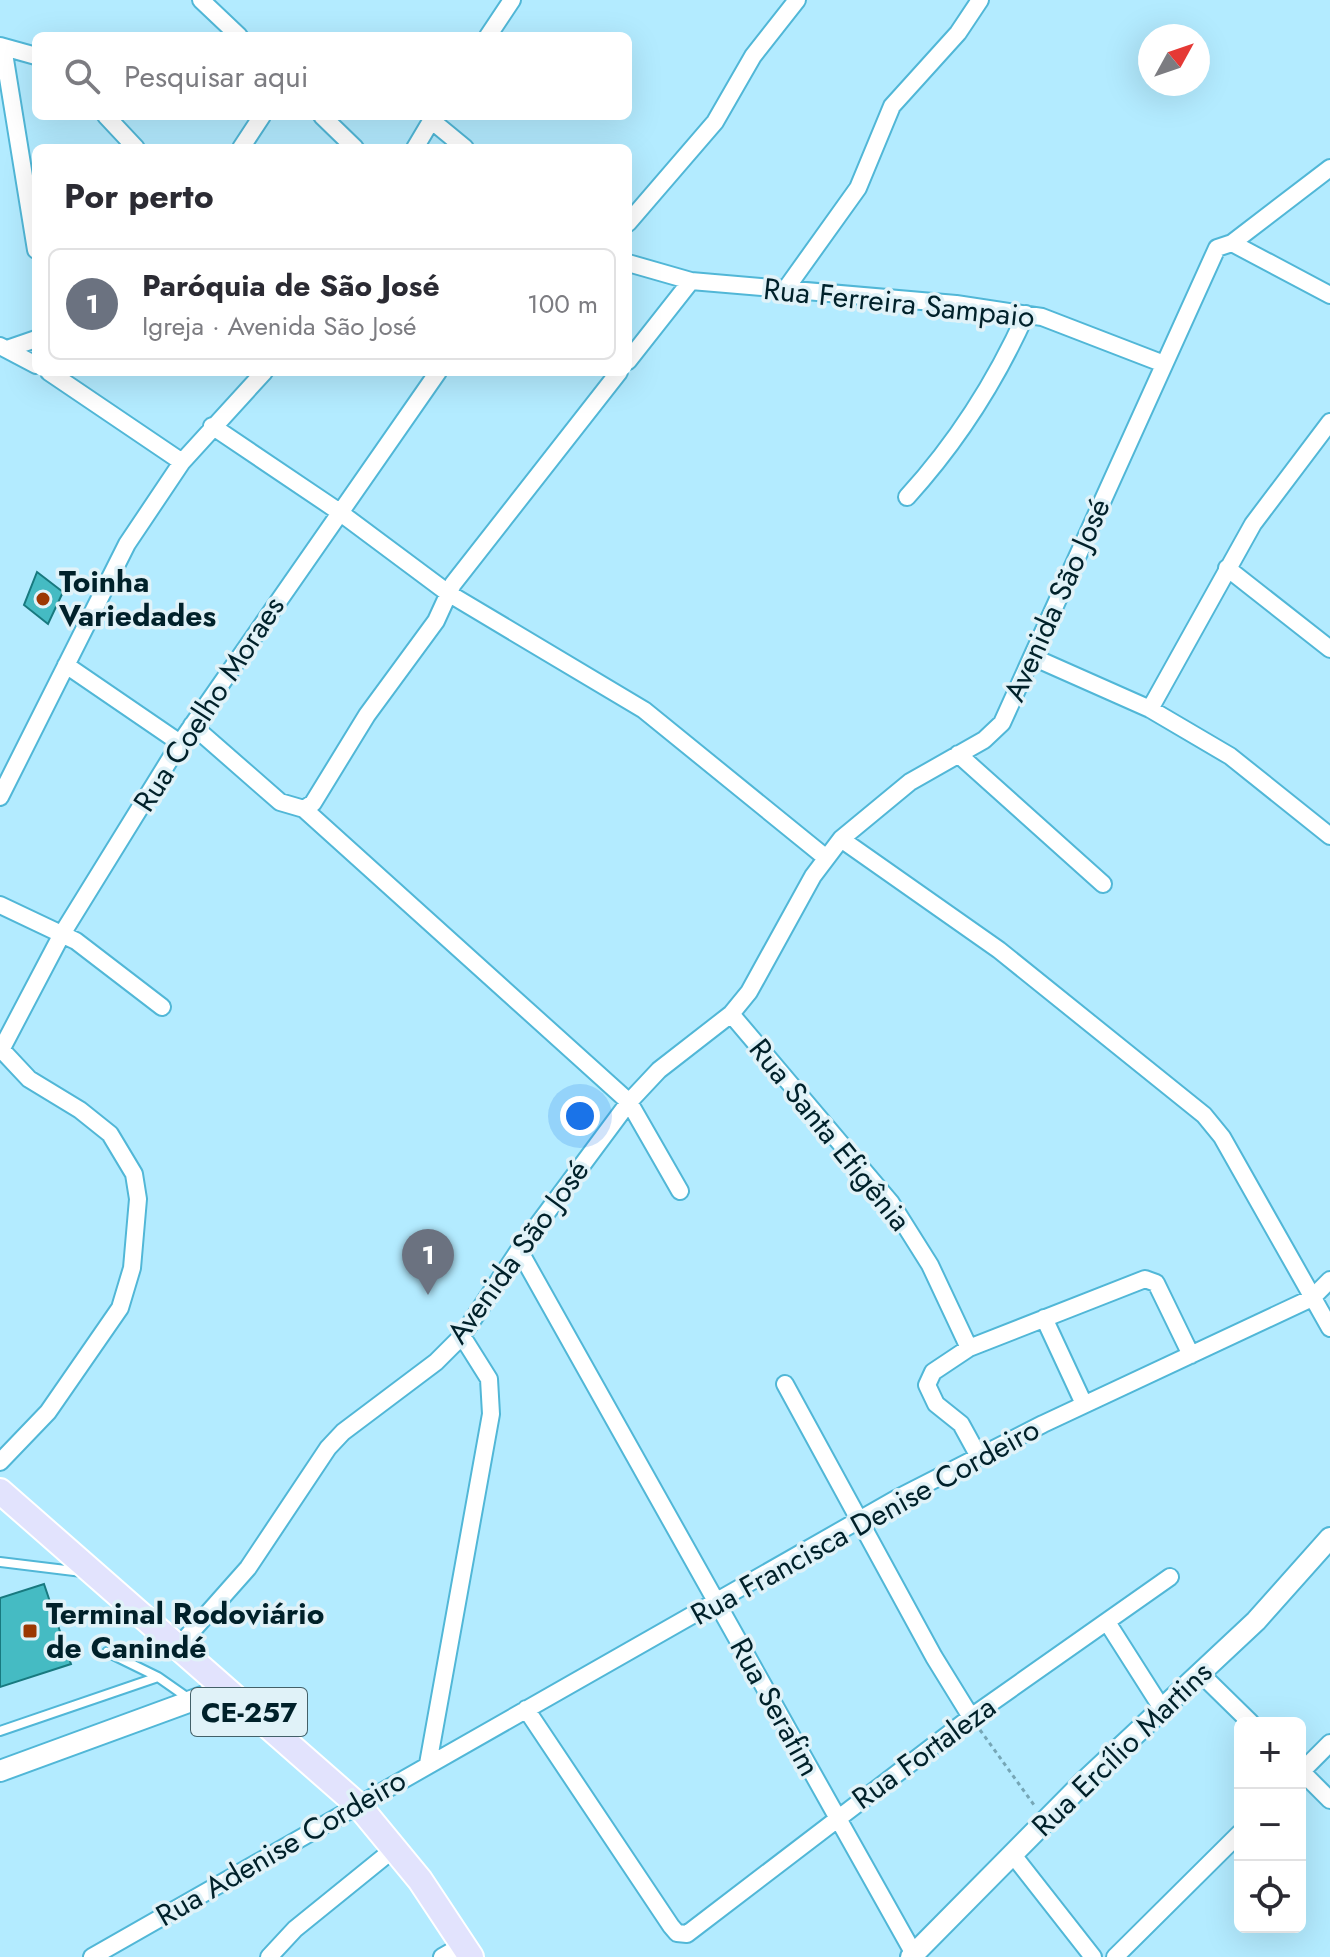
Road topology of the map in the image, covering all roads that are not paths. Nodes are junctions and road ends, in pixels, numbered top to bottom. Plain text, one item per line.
1 (201, 0) edge
2 (512, 0) edge
3 (797, 0) edge
4 (980, 0) edge
5 (235, 32) edge
6 (491, 32) edge
7 (2, 46) edge
8 (32, 55) edge
9 (110, 120) edge
10 (259, 120) edge
11 (326, 120) edge
12 (432, 120) edge
13 (435, 120) edge
14 (132, 144) edge
15 (244, 144) edge
16 (351, 144) edge
17 (417, 144) edge
18 (461, 144) edge
19 (1330, 168) edge
20 (632, 218) edge
21 (32, 226) edge
22 (1232, 243) junction
23 (632, 264) edge
24 (691, 281) junction
25 (785, 290) junction
26 (1330, 295) edge
27 (1026, 314) junction
28 (32, 340) edge
29 (4, 347) edge
30 (632, 356) edge
31 (32, 363) edge
32 (1164, 364) junction
33 (55, 376) edge
34 (260, 376) edge
35 (435, 376) edge
36 (616, 376) edge
37 (1330, 422) edge
38 (212, 426) junction
39 (182, 462) junction
40 (907, 497) dead end
41 (338, 511) junction
42 (1227, 568) junction
43 (448, 593) junction
44 (1330, 649) edge
45 (1035, 658) junction
46 (66, 665) junction
47 (1150, 709) junction
48 (192, 725) junction
49 (180, 743) junction
50 (958, 754) junction
51 (0, 797) edge
52 (304, 809) junction
53 (1330, 836) edge
54 (841, 839) junction
55 (825, 857) junction
56 (1103, 884) dead end
57 (0, 905) edge
58 (62, 934) junction
59 (162, 1007) dead end
60 (731, 1014) junction
61 (1, 1049) edge
62 (629, 1102) junction
63 (680, 1191) dead end
64 (519, 1250) junction
65 (1330, 1280) edge
66 (1312, 1298) junction
67 (1044, 1318) junction
68 (1330, 1328) edge
69 (462, 1336) junction
70 (969, 1348) junction
71 (1191, 1355) junction
72 (785, 1384) dead end
73 (1084, 1404) junction
74 (978, 1455) junction
75 (0, 1462) edge
76 (0, 1491) edge
77 (859, 1519) junction
78 (1330, 1538) edge
79 (0, 1562) edge
80 (91, 1573) junction
81 (1170, 1577) dead end
82 (717, 1602) junction
83 (1107, 1622) junction
84 (177, 1648) junction
85 (107, 1652) dead end
86 (1201, 1674) junction
87 (158, 1677) junction
88 (224, 1689) junction
89 (191, 1700) junction
90 (526, 1709) junction
91 (1163, 1710) junction
92 (971, 1717) junction
93 (1245, 1717) edge
94 (0, 1731) edge
95 (1330, 1743) edge
96 (428, 1764) junction
97 (1306, 1766) edge
98 (0, 1771) edge
99 (1306, 1778) edge
100 (1330, 1800) edge
101 (359, 1806) junction
102 (837, 1817) junction
103 (1234, 1839) edge
104 (395, 1848) junction
105 (1013, 1855) junction
106 (459, 1953) edge
107 (913, 1955) edge
108 (92, 1957) edge
109 (269, 1957) edge
110 (1093, 1957) edge
111 (1115, 1957) edge

1 - 5 street
2 - 6 street
3 - 20 street
4 - 25 street
7 - 8 street
7 - 21 street
9 - 14 street
10 - 15 street
11 - 16 street
12 - 17 street
13 - 18 street
19 - 22 street
22 - 26 street
22 - 32 street, Avenida São José
23 - 24 street, Rua Ferreira Sampaio
24 - 25 street, Rua Ferreira Sampaio
24 - 30 street
25 - 27 street, Rua Ferreira Sampaio
27 - 32 street, Rua Ferreira Sampaio
27 - 40 street
28 - 29 street
29 - 31 street
32 - 45 street, Avenida São José
33 - 39 street
34 - 38 street
35 - 41 street, Rua Coelho Moraes
36 - 43 street
37 - 42 street
38 - 39 street
38 - 41 street
39 - 46 street
41 - 43 street
41 - 48 street, Rua Coelho Moraes
42 - 44 street
42 - 47 street
43 - 52 street
43 - 55 street
45 - 47 street
45 - 50 street, Avenida São José
46 - 49 street
46 - 51 street
47 - 53 street
48 - 49 street, Rua Coelho Moraes
48 - 52 street
49 - 58 street, Rua Coelho Moraes
50 - 54 street, Avenida São José
50 - 56 street
52 - 62 street
54 - 55 street, Avenida São José
54 - 66 street
55 - 60 street, Avenida São José
57 - 58 street
58 - 59 street
58 - 61 street, Rua Coelho Moraes
60 - 62 street, Avenida São José
60 - 70 street, Rua Santa Efigênia
61 - 75 street
62 - 63 street
62 - 64 street, Avenida São José
64 - 69 street, Avenida São José
64 - 82 street, Rua Serafim
65 - 66 street, Rua Francisca Denise Cordeiro
66 - 68 street
66 - 71 street, Rua Francisca Denise Cordeiro
67 - 70 street
67 - 71 street
67 - 73 street
69 - 84 street, Avenida São José
69 - 96 street
70 - 74 street
71 - 73 street, Rua Francisca Denise Cordeiro
72 - 77 street
73 - 74 street, Rua Francisca Denise Cordeiro
74 - 77 street, Rua Francisca Denise Cordeiro
76 - 80 main road, CE-257
77 - 82 street, Rua Francisca Denise Cordeiro
77 - 92 street
78 - 86 street, Rua Ercílio Martins
79 - 80 lane
80 - 84 main road, CE-257
81 - 83 street, Rua Fortaleza
82 - 90 street, Rua Francisca Denise Cordeiro
82 - 102 street, Rua Serafim
83 - 91 street
83 - 92 street, Rua Fortaleza
84 - 88 main road, CE-257
85 - 87 lane
86 - 91 street, Rua Ercílio Martins
86 - 93 street
87 - 89 lane
87 - 94 lane
88 - 89 street
88 - 101 main road, CE-257
89 - 98 street
90 - 96 street, Rua Francisca Denise Cordeiro
90 - 102 street, Rua Fortaleza
91 - 105 street, Rua Ercílio Martins
92 - 102 street, Rua Fortaleza
95 - 97 street
96 - 101 street, Rua Adenise Cordeiro
99 - 100 street
101 - 104 main road, CE-257
101 - 108 street, Rua Adenise Cordeiro
102 - 107 street, Rua Serafim
103 - 111 street
104 - 106 main road, CE-257
104 - 109 street
105 - 107 street, Rua Ercílio Martins
105 - 110 street

